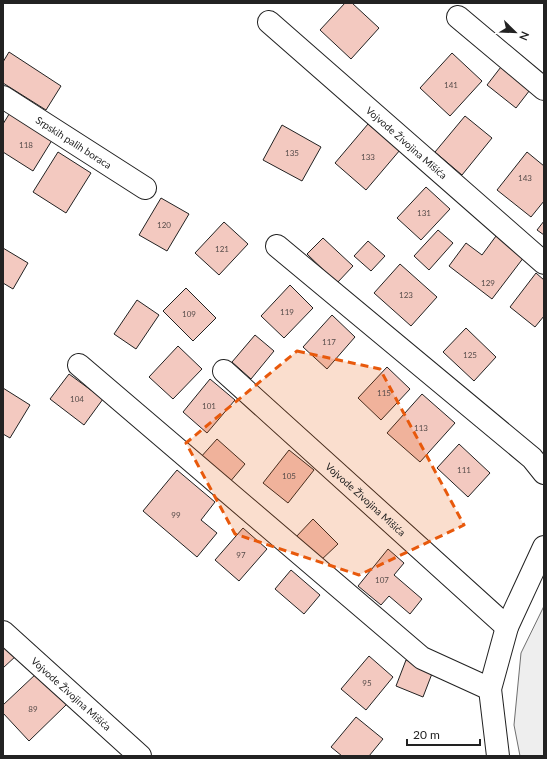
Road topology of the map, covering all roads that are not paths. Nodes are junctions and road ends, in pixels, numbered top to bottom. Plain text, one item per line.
1 (458, 17) dead end
2 (269, 22) dead end
3 (544, 89) edge
4 (3, 97) edge
5 (145, 188) dead end
6 (277, 246) dead end
7 (544, 263) edge
8 (79, 366) dead end
9 (224, 371) dead end
10 (544, 473) edge
11 (544, 547) edge
12 (507, 627) junction
13 (3, 632) edge
14 (490, 689) junction
15 (140, 756) edge
16 (498, 756) edge

1 - 3 street
2 - 7 street, Vojvode Živojina Mišića
4 - 5 street, Srpskih palih boraca
6 - 10 street
8 - 14 street
9 - 12 street, Vojvode Živojina Mišića
11 - 12 street
12 - 14 street
13 - 15 street, Vojvode Živojina Mišića
14 - 16 street

